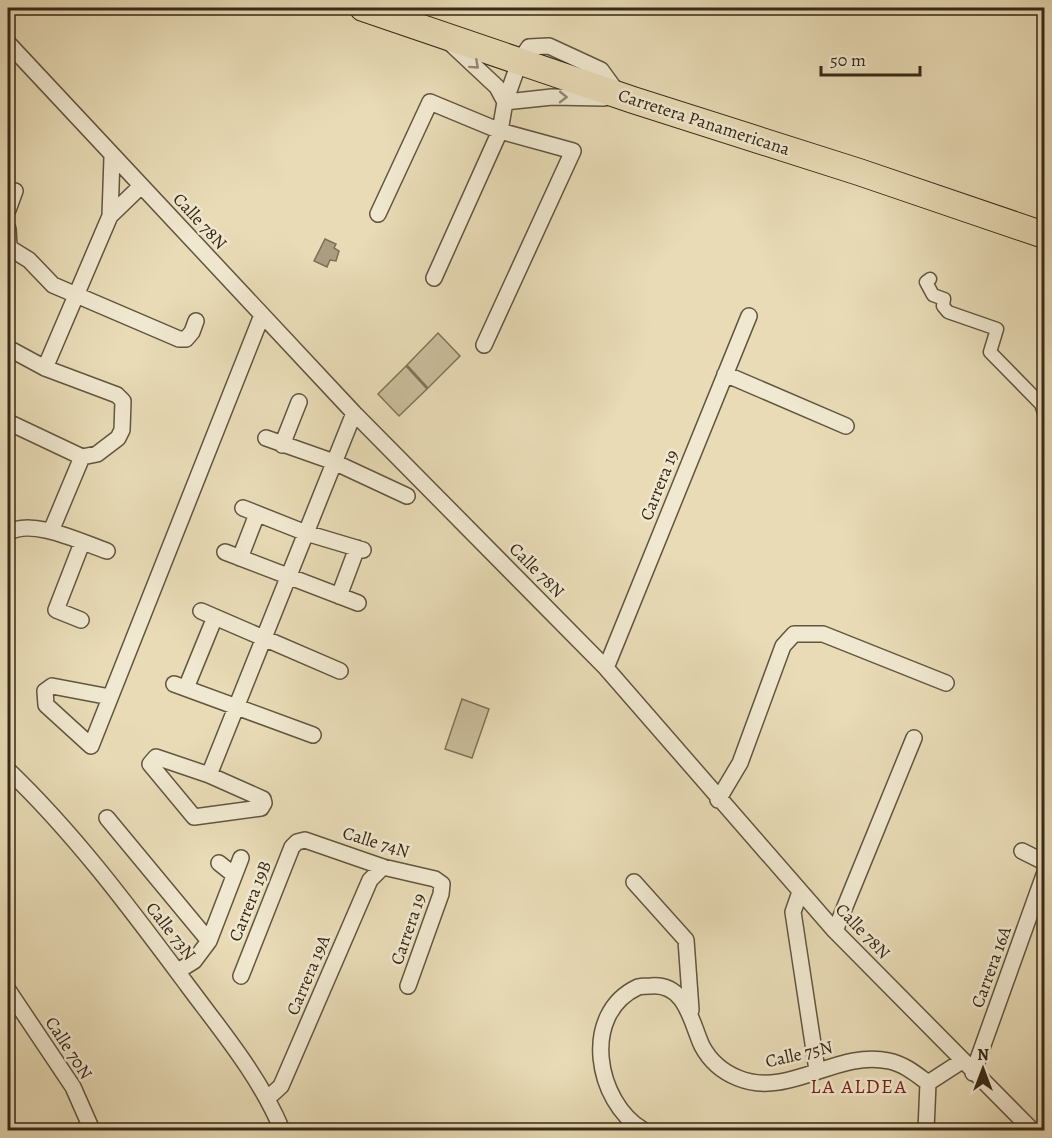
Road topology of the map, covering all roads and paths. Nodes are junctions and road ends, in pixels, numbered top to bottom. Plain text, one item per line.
1 (363, 8) edge
2 (439, 33) junction
3 (8, 43) edge
4 (520, 60) junction
5 (626, 98) junction
6 (505, 102) junction
7 (500, 131) junction
8 (112, 158) junction
9 (141, 186) junction
10 (15, 191) dead end
11 (8, 210) edge
12 (378, 214) dead end
13 (110, 216) junction
14 (8, 229) edge
15 (1044, 235) edge
16 (8, 247) edge
17 (434, 278) dead end
18 (930, 279) dead end
19 (76, 296) junction
20 (262, 315) junction
21 (749, 315) dead end
22 (196, 321) dead end
23 (484, 345) dead end
24 (8, 348) edge
25 (45, 368) junction
26 (725, 374) junction
27 (299, 402) dead end
28 (354, 413) junction
29 (1044, 413) edge
30 (8, 422) edge
31 (846, 426) dead end
32 (266, 438) dead end
33 (282, 445) junction
34 (82, 457) junction
35 (334, 462) junction
36 (407, 496) dead end
37 (51, 531) junction
38 (8, 533) edge
39 (306, 533) junction
40 (82, 543) junction
41 (107, 551) dead end
42 (225, 552) dead end
43 (240, 558) junction
44 (288, 576) junction
45 (339, 596) junction
46 (358, 603) dead end
47 (81, 620) dead end
48 (263, 637) junction
49 (606, 668) junction
50 (340, 671) dead end
51 (946, 683) dead end
52 (110, 697) junction
53 (236, 707) junction
54 (313, 735) dead end
55 (914, 738) dead end
56 (8, 770) edge
57 (209, 775) junction
58 (718, 800) junction
59 (106, 818) dead end
60 (297, 842) joint
61 (1022, 851) dead end
62 (241, 858) dead end
63 (1044, 862) edge
64 (219, 863) dead end
65 (383, 867) junction
66 (1044, 874) edge
67 (234, 875) junction
68 (634, 882) dead end
69 (442, 884) joint
70 (800, 892) junction
71 (835, 931) junction
72 (209, 941) junction
73 (178, 972) junction
74 (241, 976) dead end
75 (408, 986) dead end
76 (8, 990) edge
77 (691, 1014) junction
78 (962, 1061) junction
79 (817, 1070) junction
80 (973, 1073) junction
81 (928, 1083) junction
82 (268, 1098) junction
83 (1044, 1125) edge
84 (92, 1131) edge
85 (282, 1131) edge
86 (644, 1131) edge
87 (926, 1131) edge
88 (1032, 1131) edge
89 (1042, 1131) edge

1 - 2 highway, Carretera Panamericana
2 - 4 highway, Carretera Panamericana
2 -> 6 street
3 - 8 street, Calle 78N
4 - 5 highway, Carretera Panamericana
4 - 6 street
6 -> 5 street
5 - 15 highway, Carretera Panamericana
6 - 7 street
7 - 12 street
7 - 17 street
7 - 23 street
8 - 9 street, Calle 78N
8 - 13 street
9 - 13 street
9 - 20 street, Calle 78N
10 - 11 street
13 - 19 street
14 - 16 street
16 - 19 street
18 - 29 street
19 - 22 street
19 - 25 street
20 - 28 street, Calle 78N
20 - 52 street
21 - 26 street, Carrera 19
24 - 25 street
25 - 34 street
26 - 31 street
26 - 49 street, Carrera 19
27 - 33 street
28 - 35 street
28 - 49 street, Calle 78N
30 - 34 street
32 - 33 street
33 - 35 street
34 - 37 street
35 - 36 street
35 - 39 street
37 - 38 street
37 - 40 street
39 - 43 street
39 - 44 street
39 - 45 street
40 - 41 street
40 - 47 street
42 - 43 street
43 - 44 street
44 - 45 street
44 - 48 street
45 - 46 street
48 - 50 street
48 - 53 street
48 - 53 street
49 - 58 street, Calle 78N
51 - 58 street
52 - 52 street
53 - 54 street
53 - 57 street
55 - 71 street
56 - 73 street, Calle 73N
57 - 57 street
58 - 70 street, Calle 78N
59 - 72 street
60 - 65 street, Calle 74N
60 - 74 street, Carrera 19B
61 - 63 street
62 - 67 street
64 - 67 street
65 - 69 street, Calle 74N
65 - 82 street, Carrera 19A
66 - 80 street, Carrera 16A
67 - 72 street
68 - 77 street
69 - 75 street, Carrera 19
70 - 71 street, Calle 78N
70 - 79 street
71 - 78 street, Calle 78N
72 - 73 street
73 - 82 street, Calle 73N
76 - 84 street, Calle 70N
77 - 79 street, Calle 75N
77 - 86 street, Calle 75N
78 - 80 street, Calle 78N
78 - 81 street
79 - 81 street, Calle 75N
80 - 88 street, Calle 78N
81 - 87 street
82 - 85 street, Calle 73N
83 - 89 street

